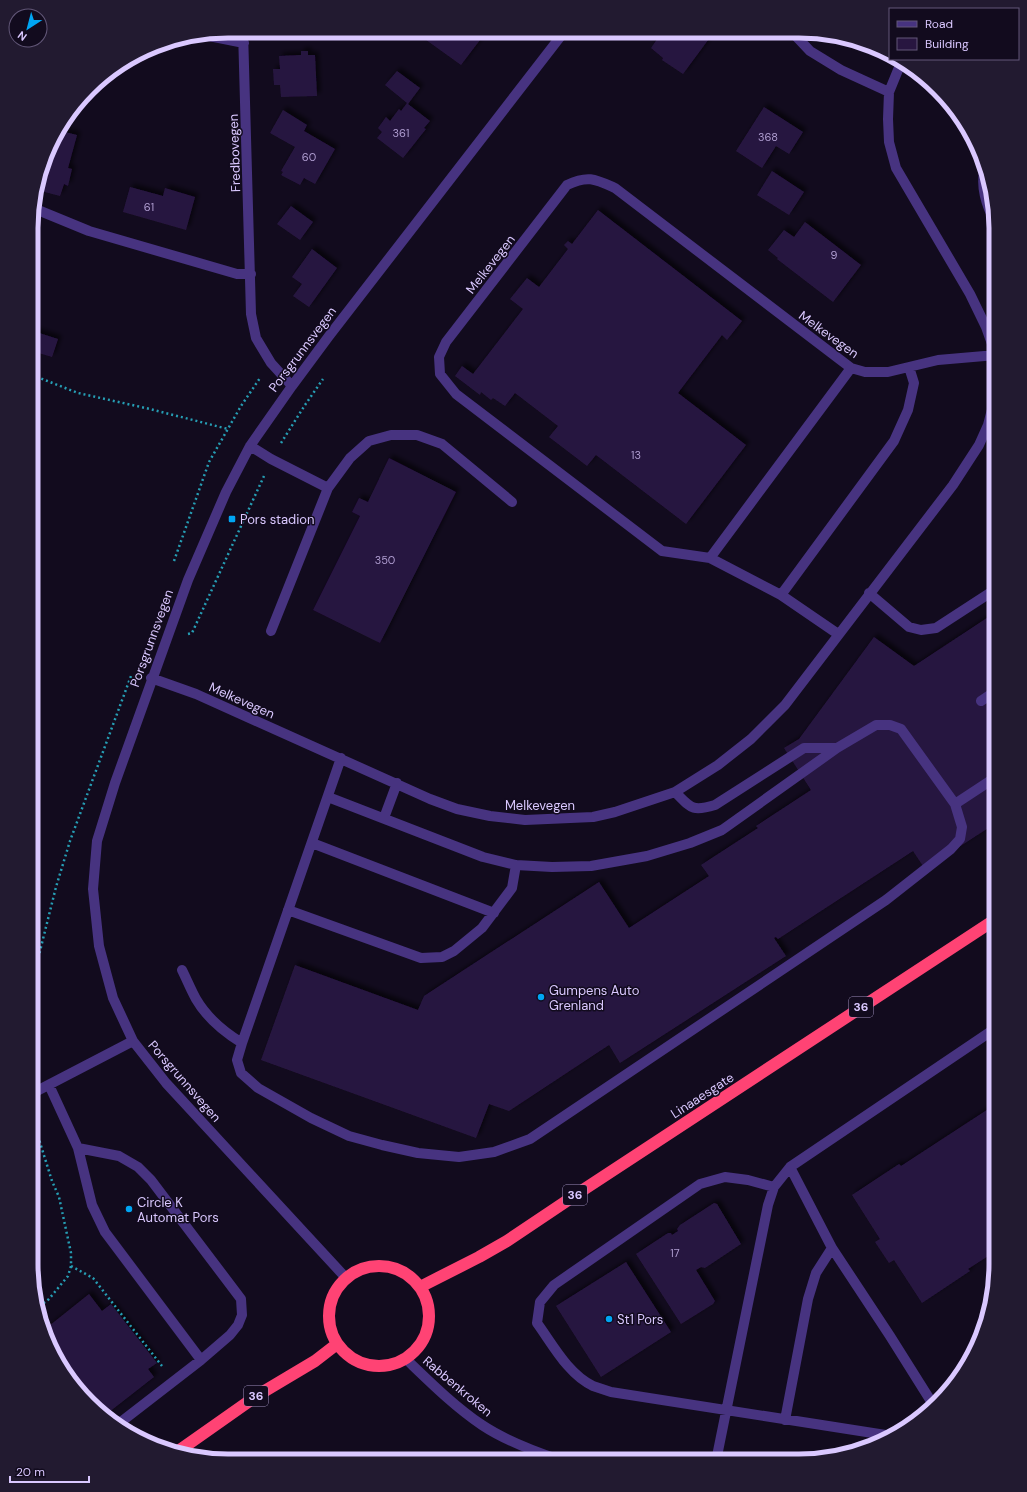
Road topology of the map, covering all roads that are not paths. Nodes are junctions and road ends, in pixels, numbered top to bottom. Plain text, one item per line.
1 (217, 38) edge
2 (244, 38) edge
3 (559, 38) edge
4 (798, 38) edge
5 (244, 44) junction
6 (900, 67) edge
7 (889, 92) junction
8 (984, 182) edge
9 (986, 198) edge
10 (39, 211) edge
11 (251, 274) junction
12 (989, 335) edge
13 (989, 356) edge
14 (909, 367) junction
15 (851, 368) junction
16 (292, 386) junction
17 (989, 421) edge
18 (250, 446) junction
19 (328, 488) junction
20 (512, 502) dead end
21 (710, 558) junction
22 (869, 593) junction
23 (989, 594) edge
24 (781, 595) junction
25 (271, 631) dead end
26 (838, 634) junction
27 (151, 678) junction
28 (989, 696) edge
29 (981, 701) dead end
30 (837, 748) junction
31 (341, 758) junction
32 (989, 782) edge
33 (397, 784) junction
34 (675, 792) junction
35 (328, 797) junction
36 (955, 804) junction
37 (384, 818) junction
38 (312, 843) junction
39 (516, 865) junction
40 (288, 910) junction
41 (494, 913) junction
42 (989, 924) edge
43 (182, 970) dead end
44 (989, 1033) edge
45 (133, 1042) junction
46 (242, 1043) junction
47 (49, 1085) junction
48 (38, 1090) edge
49 (78, 1148) junction
50 (790, 1167) junction
51 (774, 1187) junction
52 (832, 1248) junction
53 (346, 1278) junction
54 (420, 1287) junction
55 (338, 1344) junction
56 (406, 1358) junction
57 (201, 1360) junction
58 (931, 1400) edge
59 (726, 1411) junction
60 (785, 1420) junction
61 (122, 1421) edge
62 (882, 1435) edge
63 (182, 1448) edge
64 (544, 1454) edge
65 (717, 1454) edge

1 - 5 street
2 - 5 street, Fredbovegen
3 - 16 street, Porsgrunnsvegen
4 - 7 street
5 - 11 street, Fredbovegen
6 - 7 street
7 - 12 street
8 - 9 street
10 - 11 street
11 - 16 street, Fredbovegen
13 - 14 street, Melkevegen
14 - 15 street, Melkevegen
14 - 24 street
15 - 21 street
15 - 21 street, Melkevegen
16 - 18 street, Porsgrunnsvegen
17 - 22 street, Melkevegen
18 - 19 street
18 - 27 street, Porsgrunnsvegen
19 - 20 street
19 - 25 street
21 - 24 street, Melkevegen
22 - 23 street
22 - 26 street, Melkevegen
24 - 26 street, Melkevegen
26 - 34 street, Melkevegen
27 - 31 street, Melkevegen
27 - 45 street, Porsgrunnsvegen
28 - 29 street
30 - 34 street
30 - 36 street
30 - 39 street
31 - 33 street, Melkevegen
31 - 35 street
32 - 36 street
33 - 34 street, Melkevegen
33 - 37 street
35 - 37 street
35 - 38 street
36 - 46 street
37 - 39 street
38 - 40 street
38 - 41 street
39 - 41 street
40 - 41 street
40 - 46 street
42 - 54 highway, Linaaesgate / 36
43 - 46 street
44 - 50 street
45 - 47 street
45 - 53 street, Porsgrunnsvegen
47 - 48 street
47 - 49 street
49 - 57 street
49 - 57 street
50 - 51 street
50 - 52 street
51 - 59 street
51 - 59 street
52 - 58 street
52 - 60 street
53 - 54 highway
53 - 55 highway
54 - 56 highway
55 - 56 highway
55 - 63 highway, 36
56 - 64 street, Rabbenkroken
57 - 61 street
59 - 60 street
59 - 65 street
60 - 62 street

